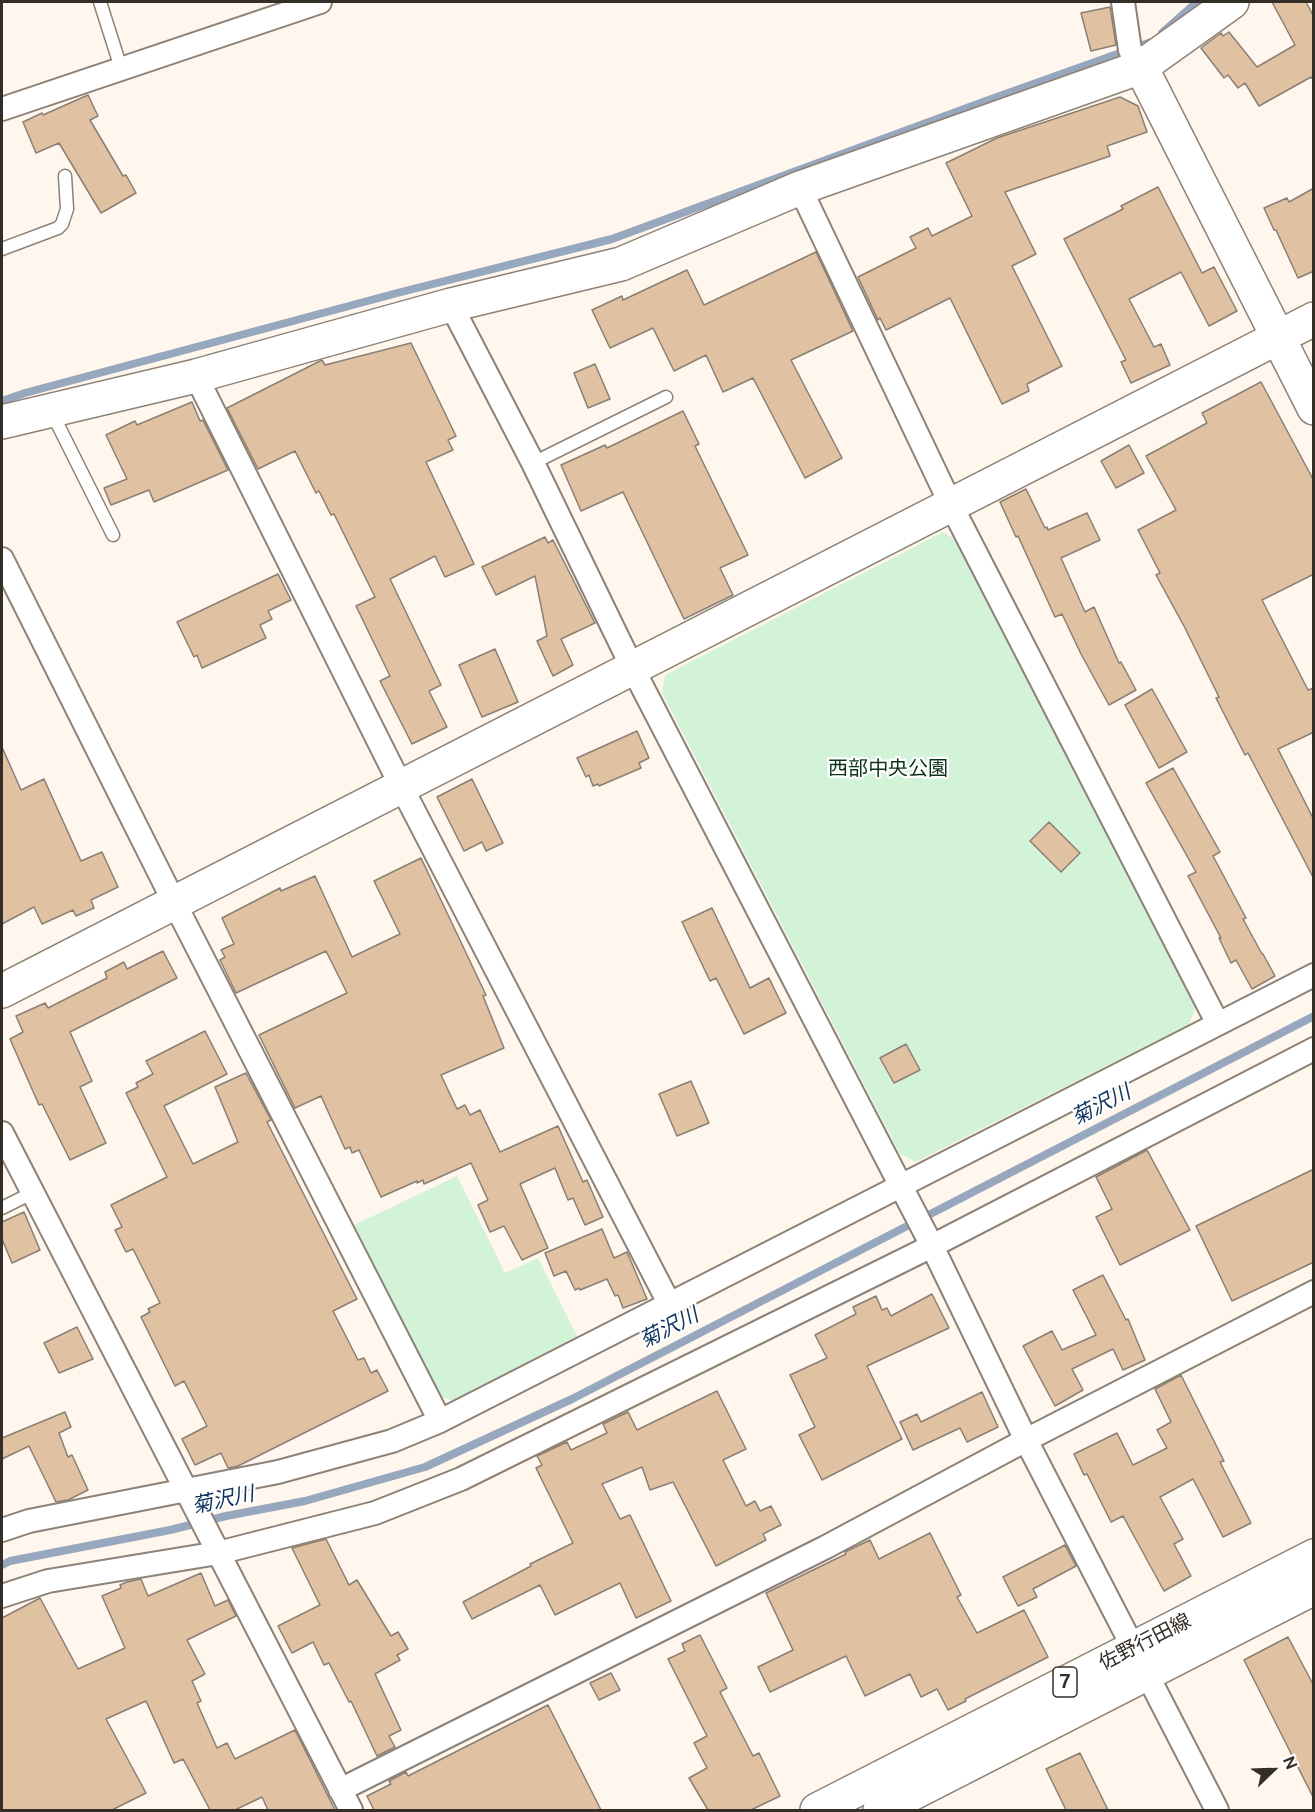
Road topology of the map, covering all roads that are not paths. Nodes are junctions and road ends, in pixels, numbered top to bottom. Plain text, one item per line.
1 (100, 2) edge
2 (320, 2) edge
3 (1124, 2) edge
4 (1232, 2) edge
5 (1141, 67) junction
6 (121, 68) junction
7 (2, 109) edge
8 (65, 176) dead end
9 (800, 188) junction
10 (2, 249) edge
11 (451, 305) junction
12 (1314, 318) edge
13 (1277, 338) junction
14 (196, 376) junction
15 (666, 397) dead end
16 (1314, 408) edge
17 (51, 410) junction
18 (4, 414) edge
19 (533, 463) junction
20 (951, 505) junction
21 (113, 535) dead end
22 (2, 559) edge
23 (632, 667) junction
24 (401, 786) junction
25 (174, 902) junction
26 (1314, 975) edge
27 (2, 990) edge
28 (1218, 1024) junction
29 (1314, 1050) edge
30 (2, 1133) edge
31 (32, 1193) junction
32 (904, 1193) junction
33 (2, 1208) edge
34 (928, 1239) junction
35 (1314, 1293) edge
36 (669, 1305) junction
37 (440, 1421) junction
38 (1026, 1440) junction
39 (190, 1499) junction
40 (2, 1530) edge
41 (215, 1546) junction
42 (1314, 1556) edge
43 (1314, 1588) edge
44 (2, 1596) edge
45 (1139, 1661) junction
46 (340, 1790) junction
47 (351, 1810) edge
48 (817, 1810) edge
49 (880, 1810) edge
50 (1217, 1810) edge

1 - 6 lane
2 - 6 street
3 - 5 street
4 - 5 street
5 - 9 street
5 - 13 street
6 - 7 street
8 - 10 lane
9 - 11 street
9 - 20 street
11 - 14 street
11 - 19 street
12 - 13 street
13 - 16 street
13 - 20 street
14 - 17 street
14 - 24 street
15 - 19 lane
17 - 18 street
17 - 21 lane
19 - 23 street
20 - 23 street
20 - 28 street
22 - 25 street
23 - 24 street
23 - 32 street
24 - 25 street
24 - 36 street
25 - 27 street
25 - 37 street
26 - 28 street
28 - 32 street
29 - 34 street
30 - 31 street
31 - 33 lane
31 - 39 street
32 - 34 street
32 - 36 street
34 - 38 street
34 - 41 street
35 - 38 street
36 - 37 street
37 - 39 street
38 - 45 street
38 - 46 street
39 - 40 street
39 - 41 street
41 - 44 street
41 - 46 street
42 - 45 street, 佐野行田線 / 7
43 - 45 street, 佐野行田線 / 7
45 - 48 street, 佐野行田線 / 7
45 - 49 street, 佐野行田線 / 7
45 - 50 street
46 - 47 street

